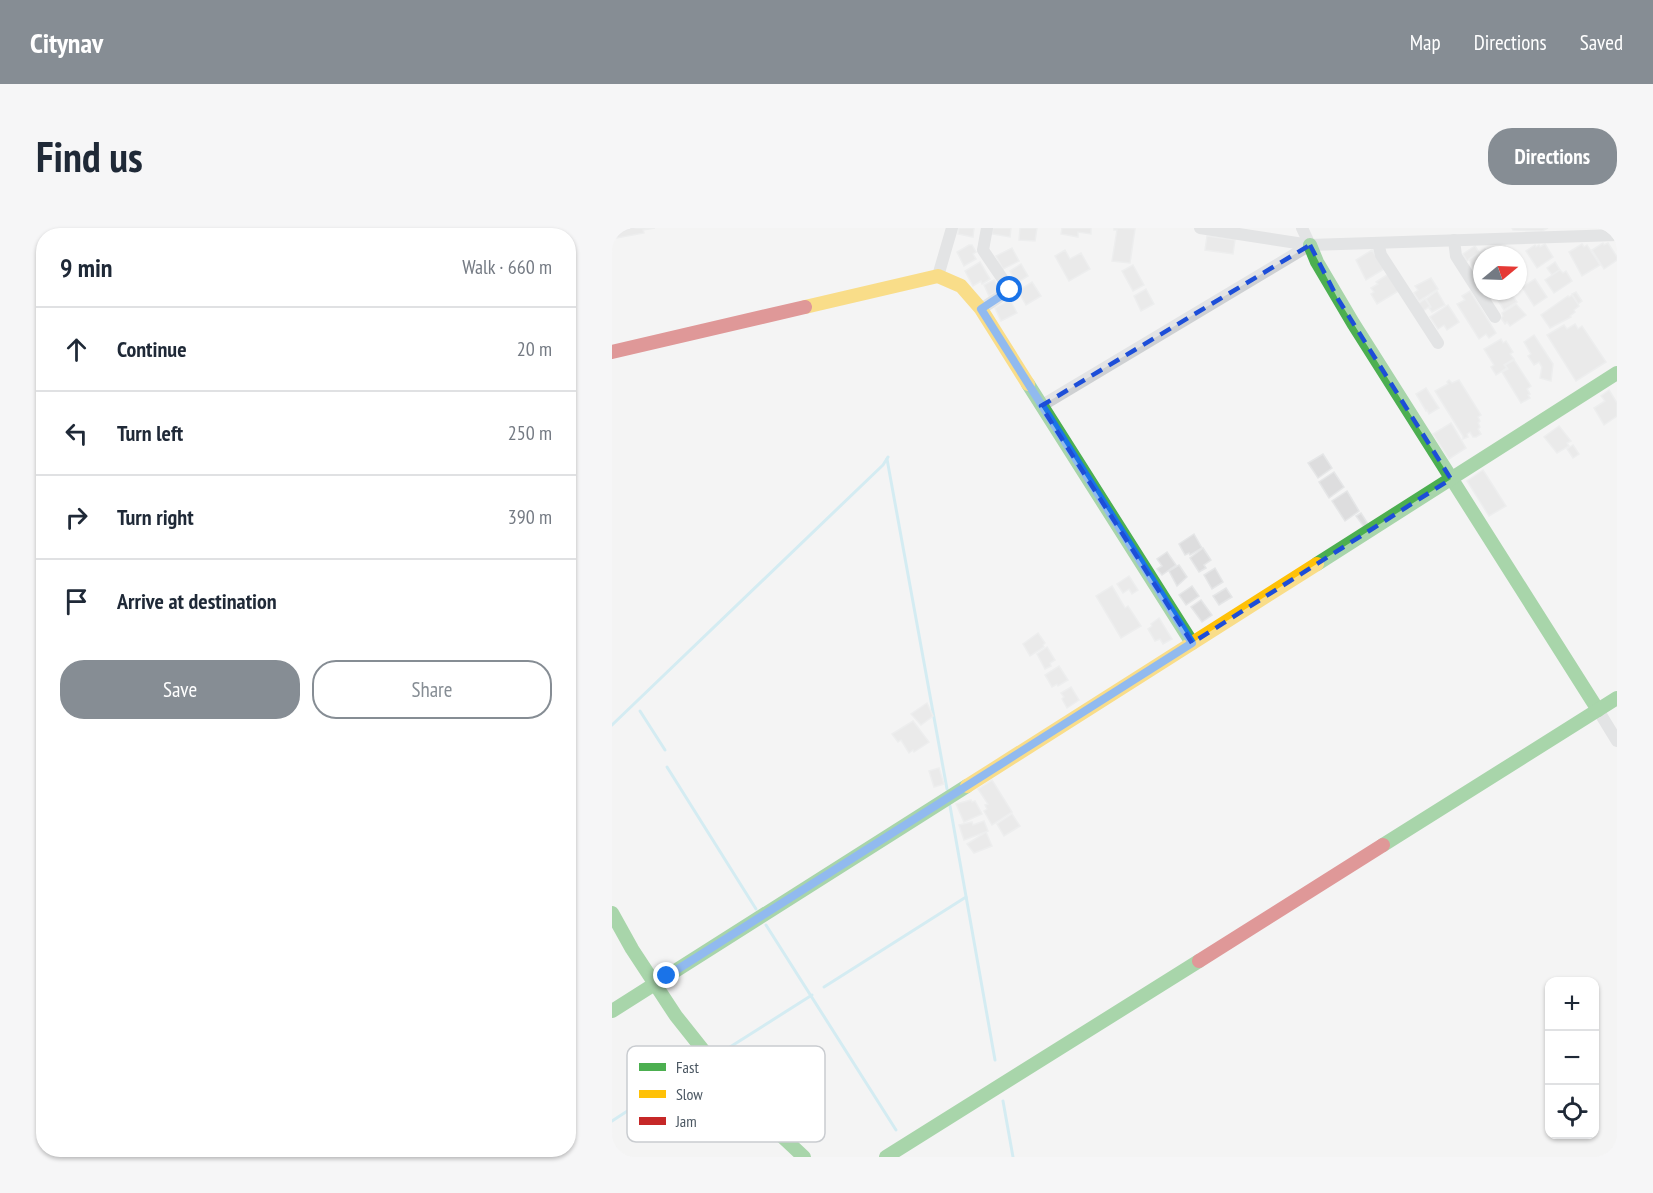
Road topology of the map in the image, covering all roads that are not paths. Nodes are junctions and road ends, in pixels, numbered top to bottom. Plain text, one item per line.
1 (952, 228) edge
2 (987, 228) edge
3 (1200, 228) edge
4 (1302, 228) edge
5 (1491, 233) edge
6 (1617, 235) edge
7 (1454, 240) junction
8 (1378, 243) junction
9 (1310, 245) junction
10 (938, 276) junction
11 (981, 309) junction
12 (1495, 318) dead end
13 (1438, 343) dead end
14 (612, 352) edge
15 (1617, 373) edge
16 (1041, 405) junction
17 (1451, 479) junction
18 (1192, 643) junction
19 (1617, 698) edge
20 (1598, 710) junction
21 (1617, 741) edge
22 (612, 913) edge
23 (655, 984) junction
24 (612, 1011) edge
25 (700, 1046) edge
26 (788, 1142) edge
27 (804, 1157) edge
28 (886, 1157) edge

1 - 10 street
2 - 11 street
3 - 9 street
4 - 9 street
5 - 6 street
5 - 7 street
7 - 8 street
7 - 12 street
8 - 9 street
8 - 13 street
9 - 16 street
9 - 17 main road
10 - 11 main road
10 - 14 main road
11 - 16 main road
15 - 17 main road
16 - 18 main road
17 - 18 main road
17 - 20 main road
18 - 23 main road
19 - 20 main road
20 - 21 street
20 - 28 main road
22 - 23 main road
23 - 24 main road
23 - 25 main road
26 - 27 main road

